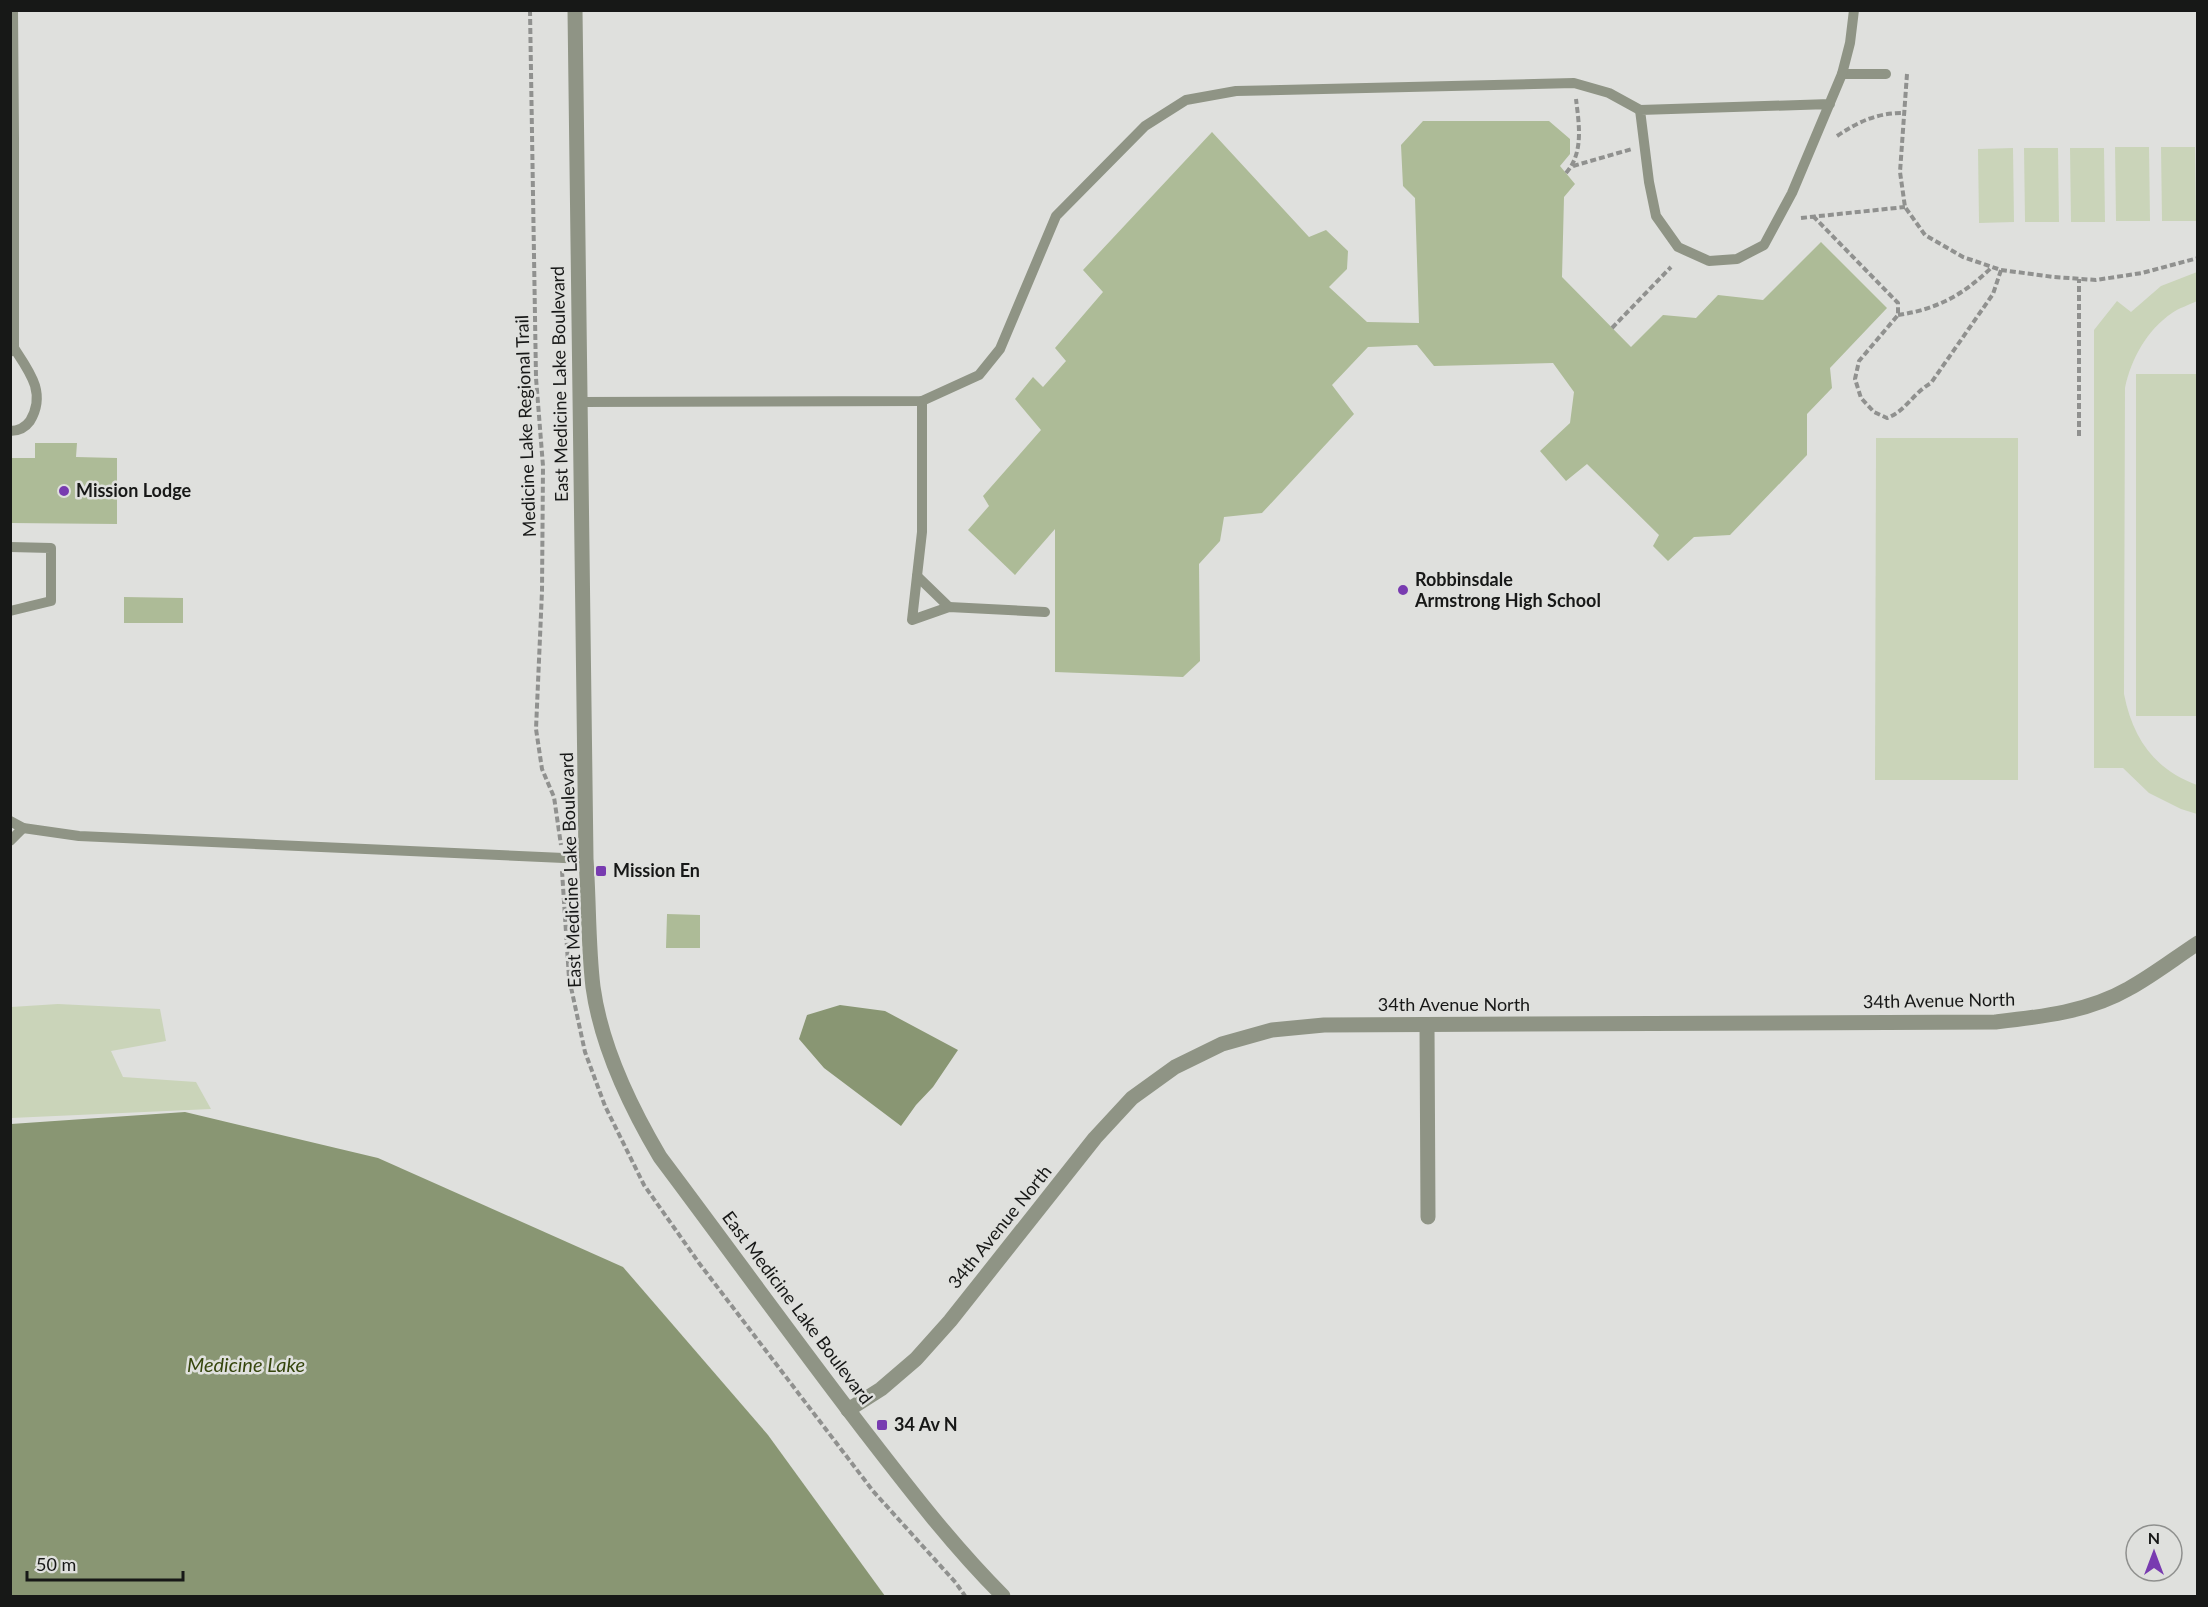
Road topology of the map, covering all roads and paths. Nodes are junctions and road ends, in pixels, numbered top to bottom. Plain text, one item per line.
1 (13, 10) edge
2 (530, 10) edge
3 (575, 10) edge
4 (1854, 10) edge
5 (1842, 74) junction
6 (1886, 74) dead end
7 (1906, 74) dead end
8 (1574, 83) junction
9 (1830, 104) junction
10 (1640, 110) junction
11 (1903, 113) junction
12 (1837, 136) dead end
13 (12, 143) edge
14 (1645, 147) junction
15 (1573, 166) junction
16 (1566, 173) dead end
17 (1905, 207) junction
18 (1813, 216) junction
19 (1801, 218) dead end
20 (2198, 258) edge
21 (1671, 267) dead end
22 (1992, 267) junction
23 (2001, 270) junction
24 (2079, 279) junction
25 (1898, 315) junction
26 (1612, 328) dead end
27 (12, 350) edge
28 (922, 401) junction
29 (580, 402) junction
30 (10, 431) edge
31 (2079, 436) dead end
32 (10, 547) edge
33 (917, 576) junction
34 (949, 607) junction
35 (10, 611) edge
36 (1045, 612) dead end
37 (10, 821) edge
38 (10, 828) edge
39 (23, 828) junction
40 (560, 837) dead end
41 (10, 841) edge
42 (586, 859) junction
43 (2198, 943) edge
44 (1427, 1025) junction
45 (1428, 1218) dead end
46 (848, 1410) junction
47 (1003, 1596) edge

1 - 13 lane
2 - 40 path, Medicine Lake Regional Trail
3 - 29 street, East Medicine Lake Boulevard
4 - 5 lane
5 - 6 lane
5 - 9 lane
7 - 11 path
8 - 10 lane
8 - 15 path
8 - 28 lane
9 - 10 lane
9 - 14 lane
10 - 14 lane
11 - 12 path
11 - 17 path
13 - 27 lane
14 - 15 path
15 - 16 path
17 - 18 path
17 - 22 path
18 - 19 path
18 - 25 path
20 - 24 path
21 - 26 path
22 - 23 path
22 - 25 path
23 - 24 path
23 - 25 path
24 - 31 path
27 - 30 lane
28 - 29 lane
28 - 33 lane
29 - 42 street, East Medicine Lake Boulevard
32 - 35 lane
33 - 34 lane
33 - 34 lane
34 - 36 lane
37 - 39 lane
38 - 39 lane
39 - 41 lane
39 - 42 lane
42 - 46 street, East Medicine Lake Boulevard
43 - 44 street, 34th Avenue North
44 - 45 street
44 - 46 street, 34th Avenue North
46 - 47 street, East Medicine Lake Boulevard

